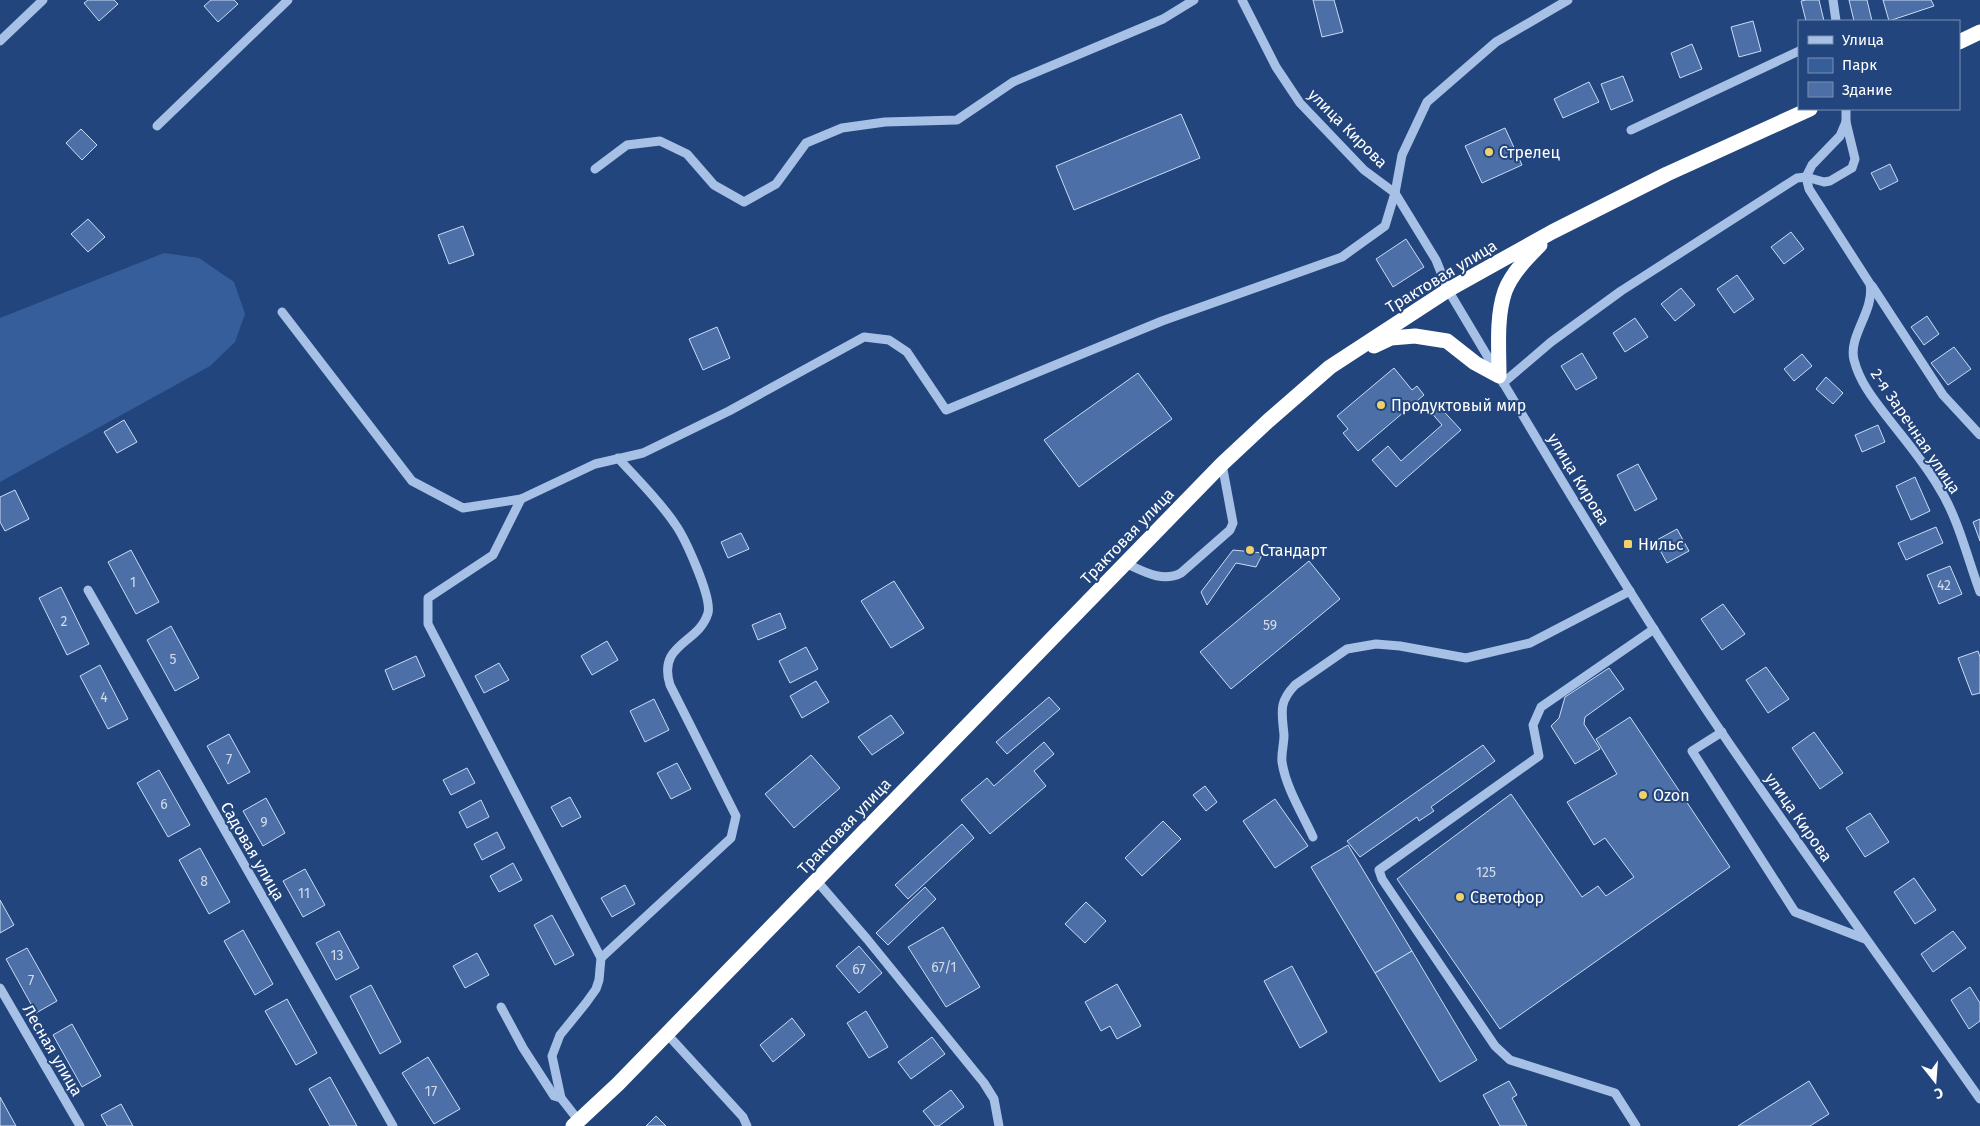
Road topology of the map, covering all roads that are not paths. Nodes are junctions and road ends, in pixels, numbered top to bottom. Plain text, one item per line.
1 (43, 0) edge
2 (288, 0) edge
3 (1194, 0) edge
4 (1242, 0) edge
5 (1568, 0) edge
6 (1833, 0) edge
7 (1836, 20) edge
8 (1980, 32) edge
9 (0, 41) edge
10 (1960, 42) edge
11 (1798, 51) edge
12 (1808, 110) edge
13 (1846, 110) edge
14 (1846, 122) junction
15 (157, 126) dead end
16 (1631, 130) dead end
17 (595, 169) dead end
18 (1806, 176) junction
19 (1395, 193) junction
20 (1552, 232) junction
21 (1870, 284) junction
22 (1448, 290) junction
23 (282, 312) dead end
24 (1330, 368) junction
25 (1501, 379) junction
26 (1980, 435) edge
27 (618, 458) junction
28 (1222, 464) junction
29 (521, 499) junction
30 (1125, 564) junction
31 (88, 590) dead end
32 (1630, 591) junction
33 (1980, 592) edge
34 (1654, 629) junction
35 (1722, 732) junction
36 (1314, 837) dead end
37 (816, 880) junction
38 (1866, 940) junction
39 (601, 958) junction
40 (0, 988) edge
41 (500, 1007) dead end
42 (667, 1034) junction
43 (562, 1098) junction
44 (1980, 1099) edge
45 (576, 1123) edge
46 (80, 1126) edge
47 (392, 1126) edge
48 (748, 1126) edge
49 (999, 1126) edge
50 (1636, 1126) edge

1 - 9 street
2 - 15 street
3 - 17 street
4 - 19 street, улица Кирова
5 - 19 street
6 - 7 street
8 - 10 highway
11 - 16 street
12 - 20 highway, Трактовая улица
13 - 14 street
14 - 18 street
14 - 18 street
18 - 21 street
18 - 25 street
19 - 22 street, улица Кирова
19 - 27 street
20 - 22 highway, Трактовая улица
20 - 25 highway
21 - 26 street
21 - 33 street, 2-я Заречная улица
22 - 24 highway, Трактовая улица
22 - 25 street, улица Кирова
23 - 29 street
24 - 25 highway
24 - 28 highway, Трактовая улица
25 - 32 street, улица Кирова
27 - 29 street
27 - 39 street
28 - 30 highway, Трактовая улица
28 - 30 street
29 - 39 street
30 - 37 highway, Трактовая улица
31 - 47 street, Садовая улица
32 - 34 street, улица Кирова
32 - 36 street
34 - 35 street, улица Кирова
34 - 50 street
35 - 38 street, улица Кирова
35 - 38 street
37 - 42 highway, Трактовая улица
37 - 49 street
38 - 44 street, улица Кирова
39 - 43 street
40 - 46 street, Лесная улица
41 - 43 street
42 - 45 highway, Трактовая улица
42 - 48 street
43 - 45 street

